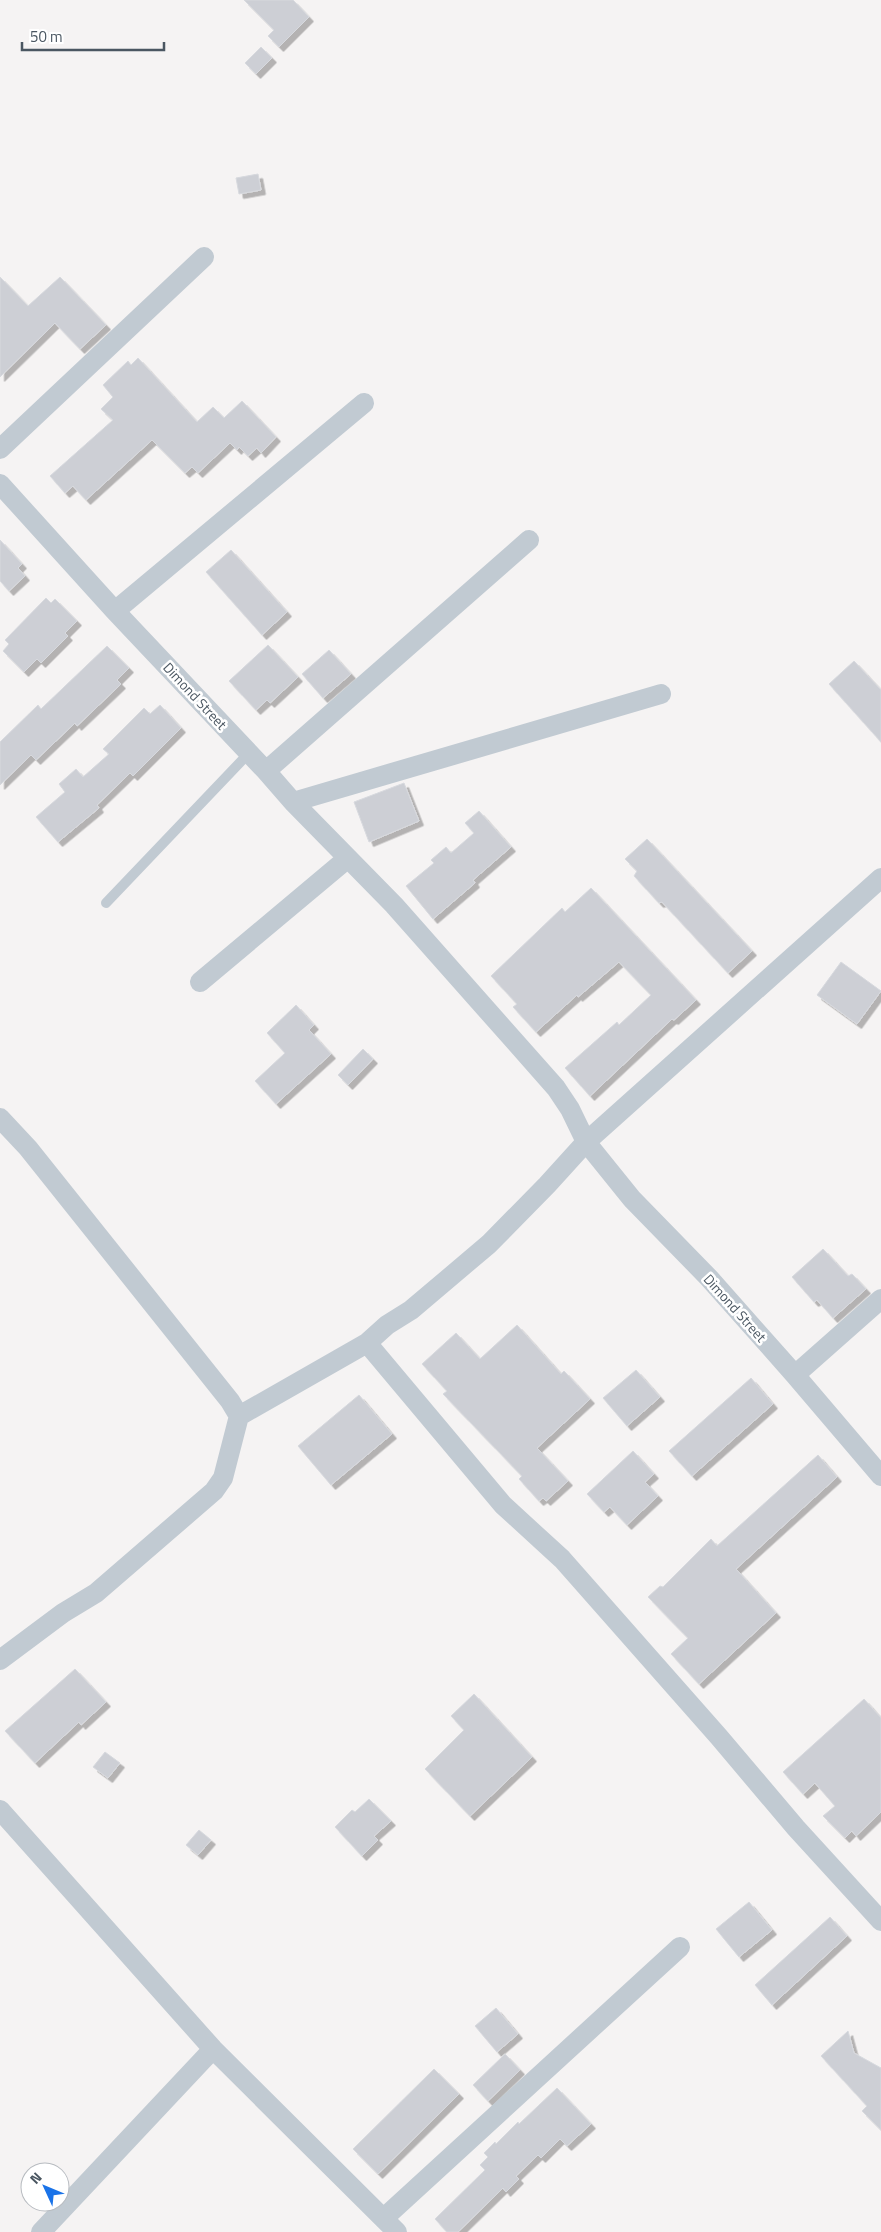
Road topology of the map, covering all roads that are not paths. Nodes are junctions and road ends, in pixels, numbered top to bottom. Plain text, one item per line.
1 (204, 258) dead end
2 (364, 403) dead end
3 (0, 449) edge
4 (0, 484) edge
5 (530, 540) dead end
6 (115, 612) junction
7 (661, 694) dead end
8 (249, 753) junction
9 (266, 771) junction
10 (293, 802) junction
11 (348, 858) junction
12 (881, 878) edge
13 (106, 903) dead end
14 (200, 982) dead end
15 (0, 1118) edge
16 (586, 1142) junction
17 (881, 1299) edge
18 (367, 1343) junction
19 (795, 1375) junction
20 (239, 1416) junction
21 (881, 1476) edge
22 (0, 1660) edge
23 (0, 1810) edge
24 (881, 1921) edge
25 (680, 1946) dead end
26 (213, 2049) junction
27 (391, 2225) edge
28 (41, 2232) edge

1 - 3 street
2 - 6 street
4 - 6 street, Dimond Street
5 - 9 street
6 - 8 street, Dimond Street
7 - 10 street
8 - 9 street, Dimond Street
8 - 13 lane
9 - 10 street, Dimond Street
10 - 11 street, Dimond Street
11 - 14 street
11 - 16 street, Dimond Street
12 - 16 street
15 - 20 street
16 - 18 street
16 - 19 street, Dimond Street
17 - 19 street
18 - 20 street
18 - 24 street
19 - 21 street, Dimond Street
20 - 22 street
23 - 26 street
25 - 27 street
26 - 27 street
26 - 28 street

